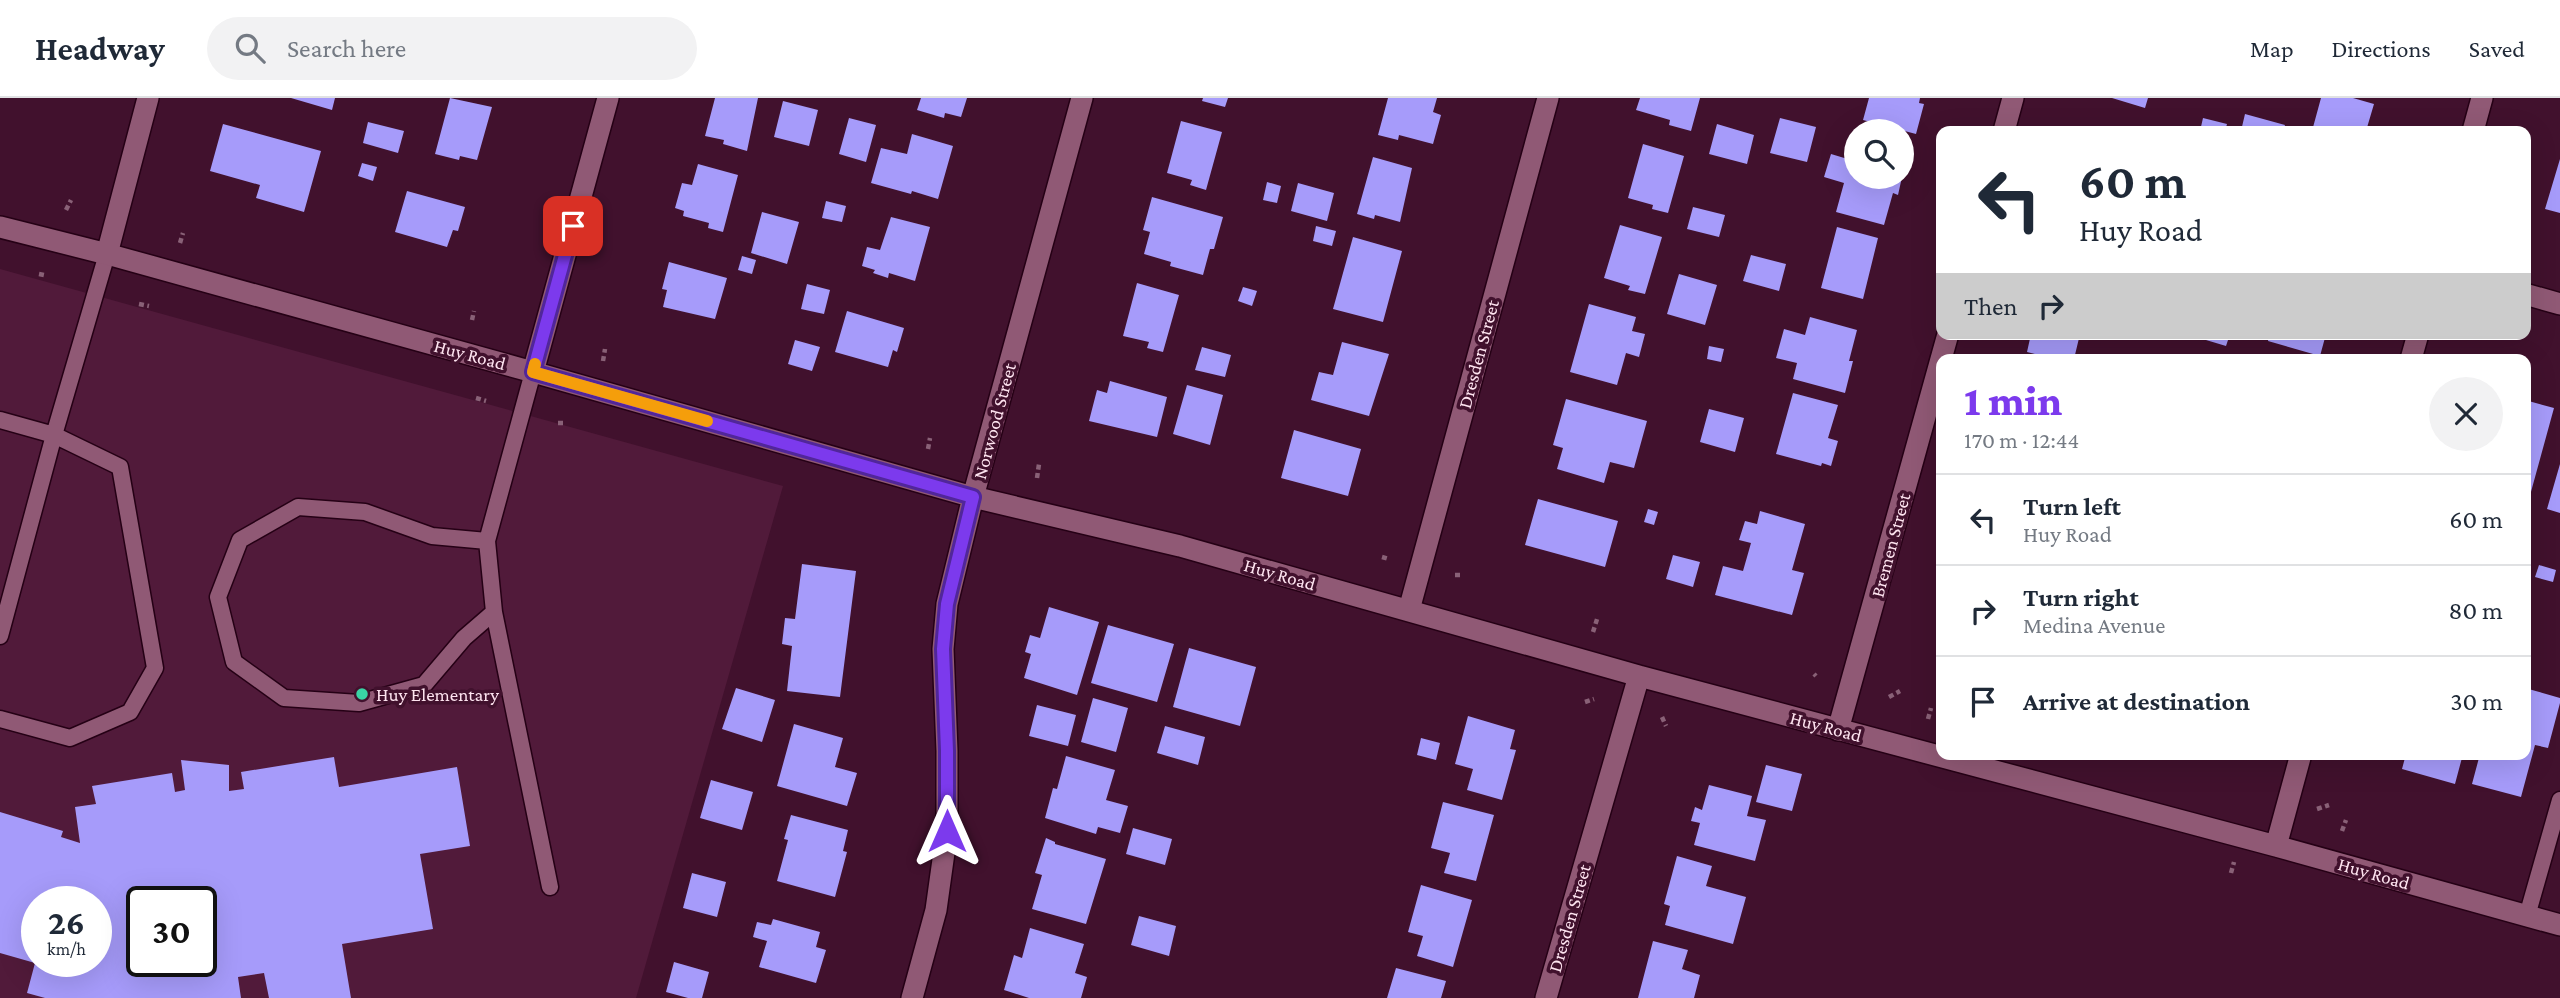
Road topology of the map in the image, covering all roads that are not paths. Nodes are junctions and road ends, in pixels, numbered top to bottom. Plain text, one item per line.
1 (148, 98) edge
2 (608, 98) edge
3 (1082, 98) edge
4 (1548, 98) edge
5 (2013, 98) edge
6 (2482, 98) edge
7 (2005, 126) edge
8 (2474, 126) edge
9 (0, 227) edge
10 (107, 254) junction
11 (2531, 297) edge
12 (2560, 304) edge
13 (533, 372) junction
14 (1936, 377) edge
15 (0, 420) edge
16 (54, 435) junction
17 (973, 497) junction
18 (487, 541) junction
19 (1409, 610) junction
20 (494, 612) junction
21 (0, 636) edge
22 (1639, 676) junction
23 (0, 719) edge
24 (1839, 730) junction
25 (1936, 756) edge
26 (1952, 760) edge
27 (2299, 760) edge
28 (2560, 800) edge
29 (2276, 846) junction
30 (550, 887) dead end
31 (2527, 916) junction
32 (2560, 925) edge
33 (912, 998) edge
34 (1546, 998) edge

1 - 10 street
2 - 13 street
3 - 17 street, Norwood Street
4 - 19 street, Dresden Street
5 - 7 street
6 - 8 street
9 - 10 street, Huy Road
10 - 13 street, Huy Road
10 - 16 lane
11 - 12 street
13 - 17 street, Huy Road
13 - 18 lane
14 - 24 street, Bremen Street
15 - 16 lane
16 - 21 lane
16 - 23 lane
17 - 19 street, Huy Road
17 - 33 street, Norwood Street
18 - 20 lane
18 - 20 lane
19 - 22 street, Huy Road
20 - 30 lane
22 - 24 street, Huy Road
22 - 34 street, Dresden Street
24 - 25 street, Huy Road
26 - 29 street, Huy Road
27 - 29 street
28 - 31 lane
29 - 31 street, Huy Road
31 - 32 street, Huy Road

